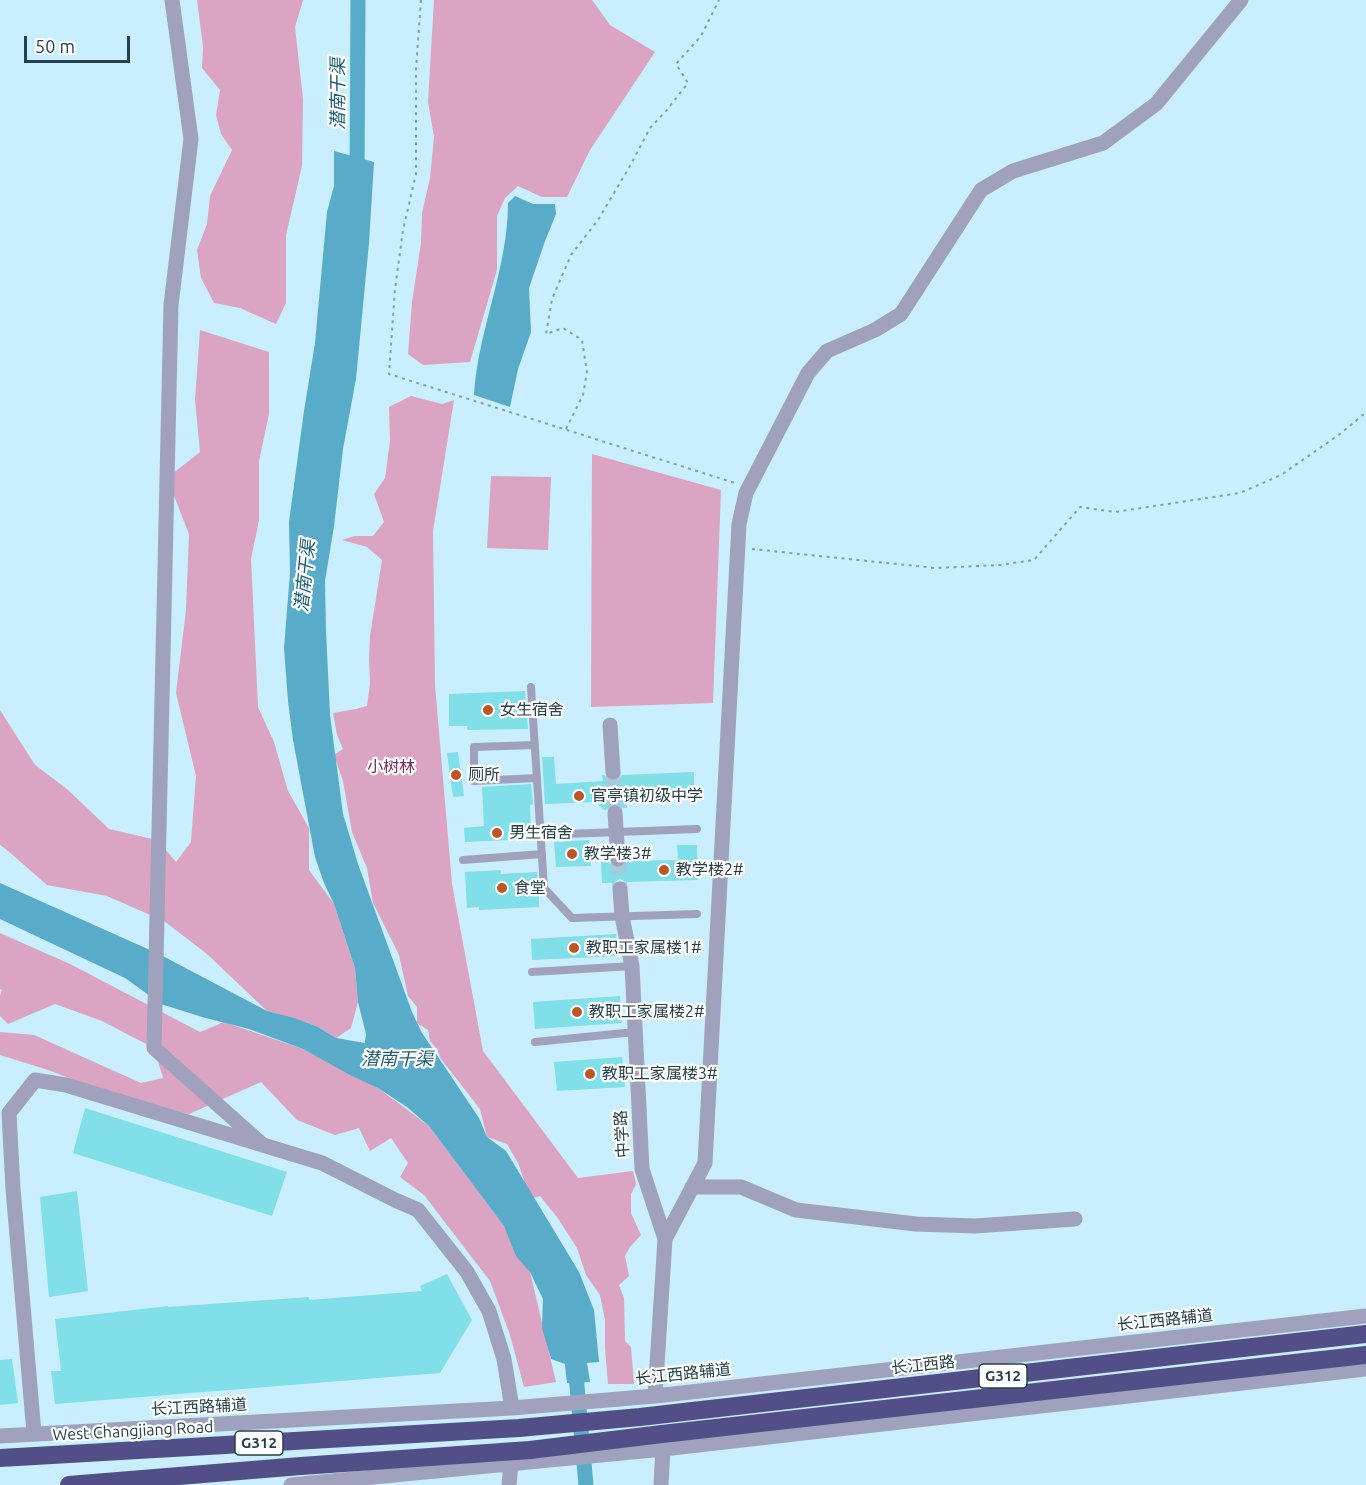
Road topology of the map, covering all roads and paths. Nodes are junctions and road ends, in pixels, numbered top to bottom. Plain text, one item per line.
1 (172, 0) edge
2 (421, 0) edge
3 (719, 0) edge
4 (1241, 0) edge
5 (1366, 415) edge
6 (566, 429) junction
7 (744, 500) junction
8 (738, 548) junction
9 (531, 687) dead end
10 (610, 725) dead end
11 (535, 745) junction
12 (613, 772) tunnel mouth
13 (537, 778) junction
14 (615, 813) tunnel mouth
15 (697, 829) dead end
16 (540, 835) junction
17 (542, 854) junction
18 (618, 859) tunnel mouth
19 (463, 860) dead end
20 (620, 889) tunnel mouth
21 (697, 914) dead end
22 (632, 966) junction
23 (532, 972) dead end
24 (635, 1032) junction
25 (535, 1042) dead end
26 (263, 1145) junction
27 (692, 1186) junction
28 (1075, 1219) dead end
29 (665, 1239) junction
30 (1366, 1316) edge
31 (1366, 1334) edge
32 (1366, 1355) edge
33 (1366, 1370) edge
34 (654, 1396) junction
35 (519, 1407) junction
36 (519, 1428) joint
37 (34, 1433) junction
38 (0, 1436) edge
39 (663, 1449) junction
40 (531, 1456) junction
41 (0, 1458) edge
42 (511, 1464) junction
43 (69, 1485) edge
44 (291, 1485) edge
45 (509, 1485) edge
46 (661, 1485) edge

1 - 26 street
2 - 6 path
3 - 6 path
4 - 7 street
5 - 8 path
6 - 7 path
7 - 8 street
8 - 27 street
9 - 11 lane
10 - 12 street
11 - 13 lane
11 - 13 lane
13 - 16 lane
14 - 18 street
15 - 16 lane
16 - 17 lane
17 - 19 lane
17 - 21 lane
20 - 22 street, 中学路
22 - 23 lane
22 - 24 street, 中学路
24 - 25 lane
24 - 29 street, 中学路
26 - 35 street
26 - 37 street
27 - 28 street
27 - 29 street
29 - 34 street
30 - 34 street, 长江西路辅道
31 - 36 highway, 长江西路 / G312
32 - 40 highway, G312
33 - 39 street
34 - 35 street, 长江西路辅道
35 - 37 street, 长江西路辅道
36 - 41 highway, West Changjiang Road / G312
37 - 38 street, 长江西路辅道
39 - 40 street
39 - 46 street
40 - 42 street
40 - 43 highway, G312
42 - 44 street
42 - 45 street

